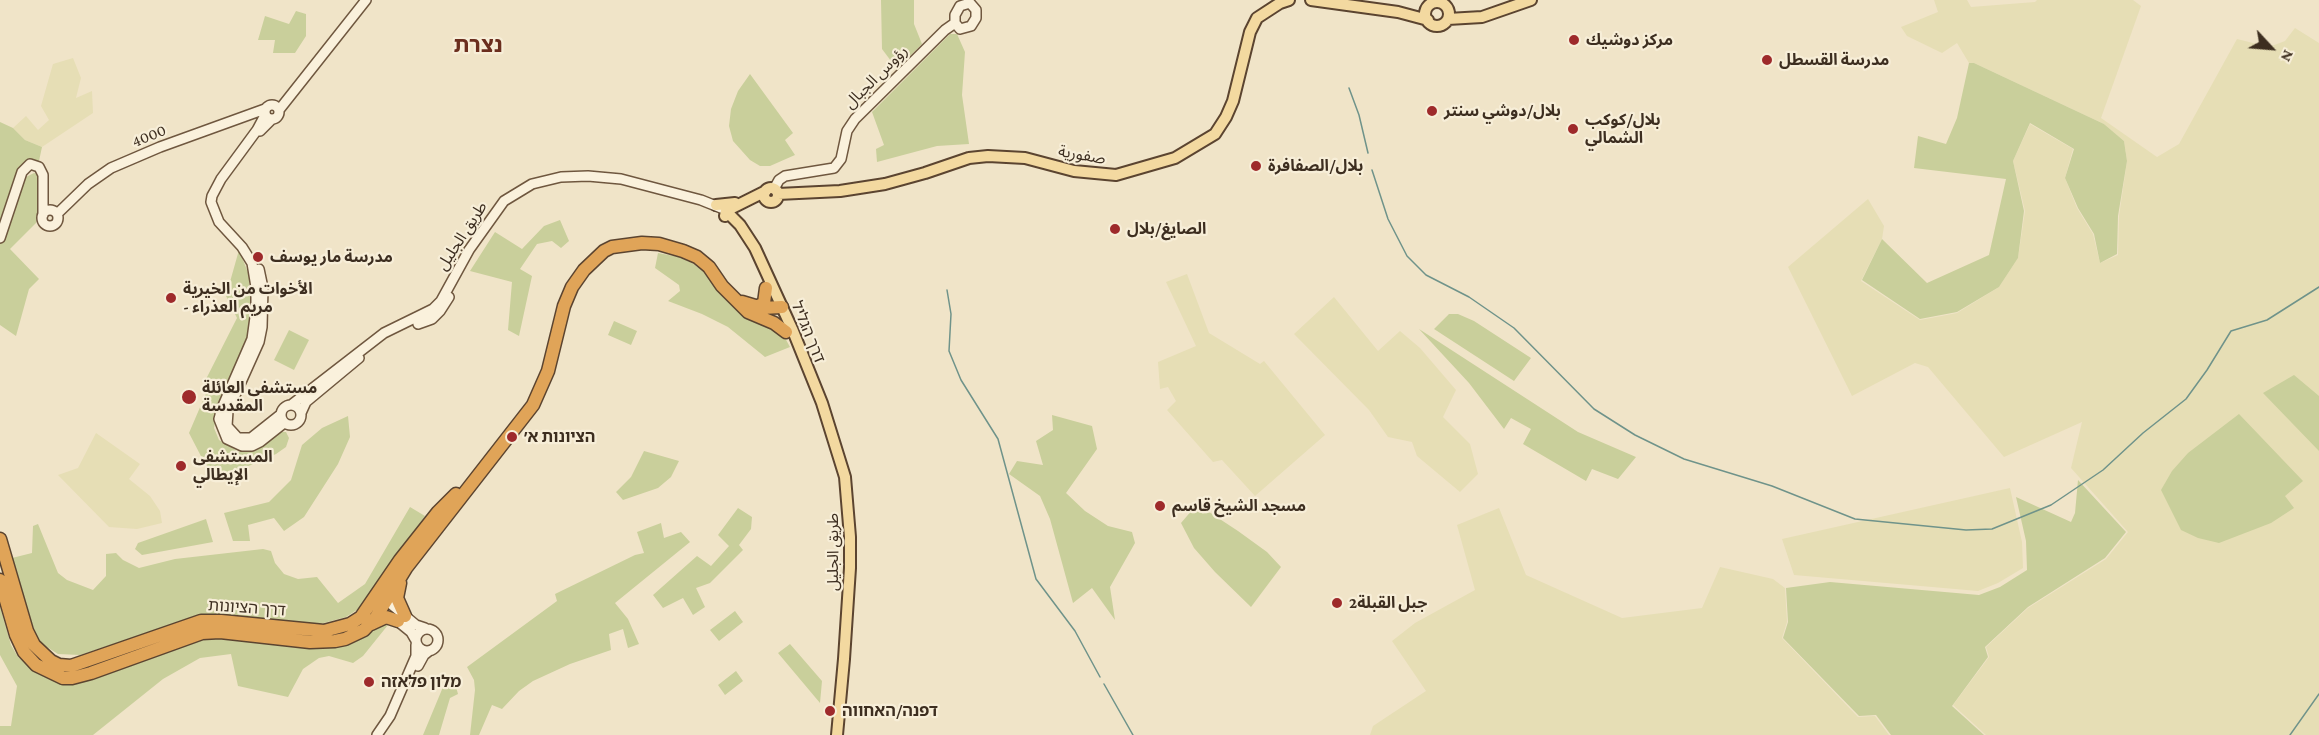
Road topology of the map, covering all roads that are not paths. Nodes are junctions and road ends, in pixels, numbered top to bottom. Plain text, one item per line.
1 (358, 0) edge
2 (366, 0) edge
3 (1289, 0) edge
4 (1311, 0) edge
5 (1514, 0) edge
6 (1531, 0) edge
7 (970, 1) edge
8 (1427, 9) junction
9 (1398, 12) junction
10 (1448, 14) junction
11 (1428, 20) junction
12 (955, 23) junction
13 (277, 108) junction
14 (267, 114) junction
15 (771, 194) junction
16 (744, 202) junction
17 (727, 214) junction
18 (1, 235) edge
19 (766, 288) junction
20 (752, 310) junction
21 (777, 310) junction
22 (786, 332) junction
23 (810, 375) junction
24 (291, 405) junction
25 (301, 413) junction
26 (282, 419) junction
27 (477, 474) junction
28 (0, 539) edge
29 (404, 572) junction
30 (0, 580) edge
31 (380, 602) junction
32 (401, 619) junction
33 (370, 625) junction
34 (425, 628) junction
35 (416, 642) junction
36 (429, 651) junction
37 (377, 735) edge
38 (384, 735) edge
39 (837, 735) edge

1 - 13 street
2 - 13 street
3 - 15 main road, صفورية
4 - 9 main road
5 - 10 main road
6 - 10 main road
7 - 12 street
7 - 12 street
8 - 9 main road
8 - 10 main road
8 - 11 main road
9 - 11 main road
10 - 11 main road
12 - 15 street, رؤوس الجبال
13 - 14 street
14 - 18 street, 4000
14 - 26 street
15 - 16 main road, صفورية
16 - 17 main road, صفورية
16 - 17 main road
17 - 19 main road, דרך הגליל
17 - 21 main road, דרך הגליל
17 - 24 street, طريق الجليل
17 - 25 street, طريق الجليل
19 - 20 highway
19 - 21 main road, דרך הגליל
20 - 21 highway, דרך הציונות
20 - 22 highway
20 - 27 highway, דרך הציונות
21 - 22 main road, דרך הגליל
21 - 23 main road, דרך הגליל
22 - 23 main road, דרך הגליל
23 - 39 main road, طريق الجليل
24 - 25 street
24 - 26 street
25 - 26 street
27 - 29 highway, דרך הציונות
27 - 31 highway, דרך הציונות
28 - 31 highway, דרך הציונות
29 - 31 highway, דרך הציונות
29 - 32 highway
30 - 33 highway, דרך הציונות
31 - 32 street
31 - 33 highway, דרך הציונות
32 - 33 highway
32 - 34 street
32 - 35 street
34 - 35 street
34 - 36 street
35 - 36 street
35 - 37 street
36 - 38 street

